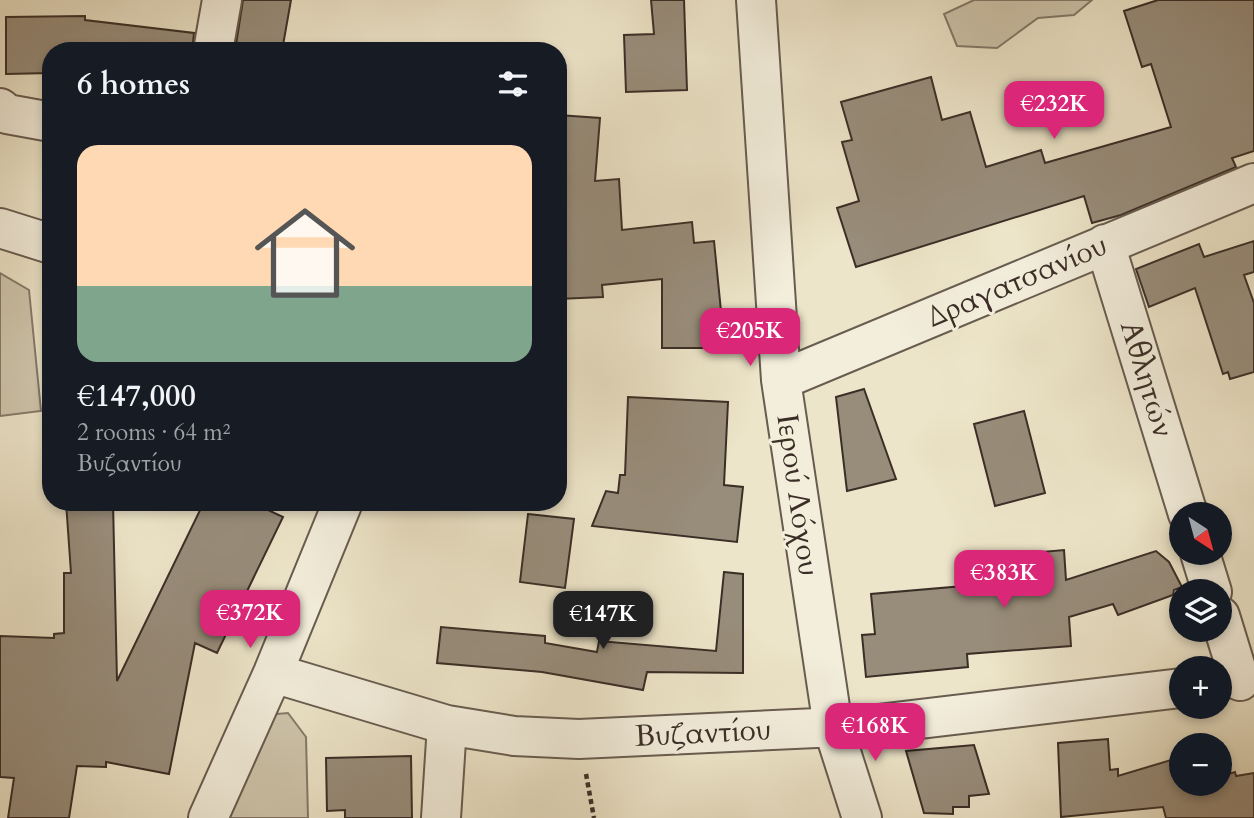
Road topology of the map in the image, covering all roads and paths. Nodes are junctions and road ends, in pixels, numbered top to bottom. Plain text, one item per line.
1 (222, 0) edge
2 (756, 0) edge
3 (215, 42) edge
4 (1, 109) edge
5 (42, 121) edge
6 (1254, 183) edge
7 (0, 228) edge
8 (42, 241) edge
9 (1105, 244) junction
10 (781, 380) junction
11 (1184, 502) edge
12 (339, 511) edge
13 (1227, 642) edge
14 (273, 673) junction
15 (1238, 682) edge
16 (1169, 689) edge
17 (447, 725) junction
18 (833, 727) junction
19 (579, 738) junction
20 (208, 818) edge
21 (441, 818) edge
22 (594, 818) edge
23 (862, 818) edge

1 - 3 street
2 - 10 street, Ιερού Λόχου
4 - 5 street
6 - 9 street, Δραγατσανίου
7 - 8 street
9 - 10 street, Δραγατσανίου
9 - 11 street, Αθλητών
10 - 18 street, Ιερού Λόχου
12 - 14 street
13 - 15 street
14 - 17 street, Βυζαντίου
14 - 20 street
16 - 18 street, Βυζαντίου
17 - 19 street, Βυζαντίου
17 - 21 street
18 - 19 street, Βυζαντίου
18 - 23 street, Ιερού Λόχου
19 - 22 path

